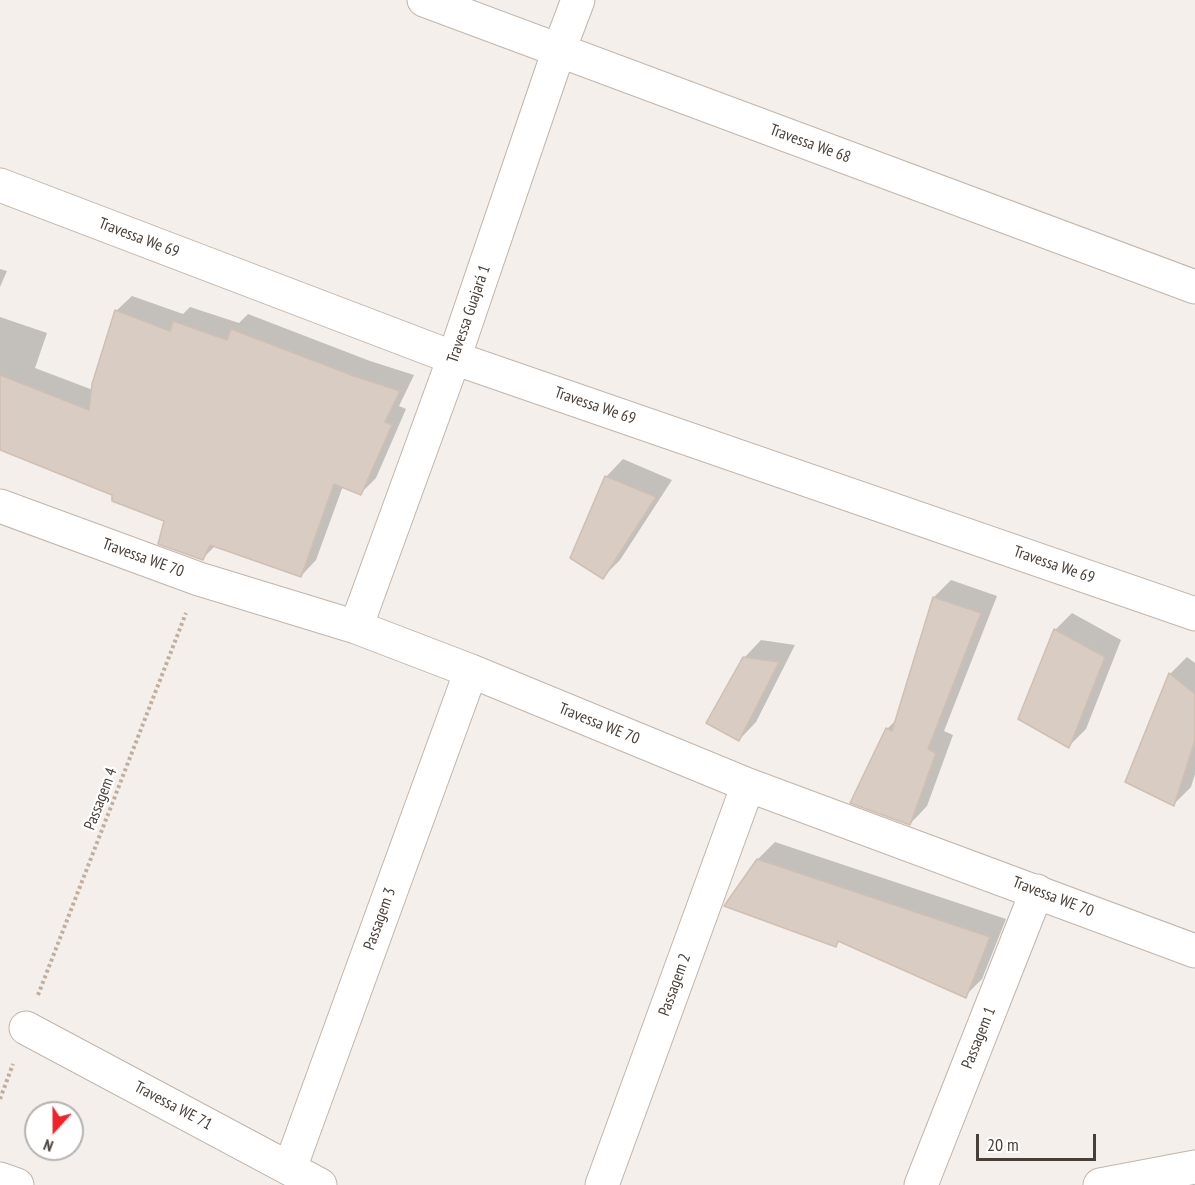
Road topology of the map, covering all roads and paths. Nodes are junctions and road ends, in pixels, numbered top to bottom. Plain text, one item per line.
1 (424, 0) edge
2 (578, 0) edge
3 (559, 50) junction
4 (0, 185) edge
5 (1195, 287) edge
6 (454, 358) junction
7 (0, 506) edge
8 (199, 579) junction
9 (1195, 614) edge
10 (356, 627) junction
11 (471, 671) junction
12 (748, 785) junction
13 (1037, 891) junction
14 (1195, 951) edge
15 (26, 1028) joint
16 (1195, 1167) edge
17 (290, 1168) junction
18 (0, 1179) edge
19 (17, 1185) edge
20 (320, 1185) edge
21 (602, 1185) edge
22 (921, 1185) edge
23 (1100, 1185) edge

1 - 3 street, Travessa We 68
2 - 3 street, Travessa Guajará 1
3 - 5 street, Travessa We 68
3 - 6 street, Travessa Guajará 1
4 - 6 street, Travessa We 69
6 - 9 street, Travessa We 69
6 - 10 street, Travessa Guajará 1
7 - 8 street, Travessa WE 70
8 - 10 street, Travessa WE 70
8 - 15 path, Passagem 4
10 - 11 street, Travessa WE 70
11 - 12 street, Travessa WE 70
11 - 17 street, Passagem 3
12 - 13 street, Travessa WE 70
12 - 21 street, Passagem 2
13 - 14 street, Travessa WE 70
13 - 22 street, Passagem 1
15 - 17 street, Travessa WE 71
16 - 23 street
17 - 20 street, Travessa WE 71
18 - 19 street

